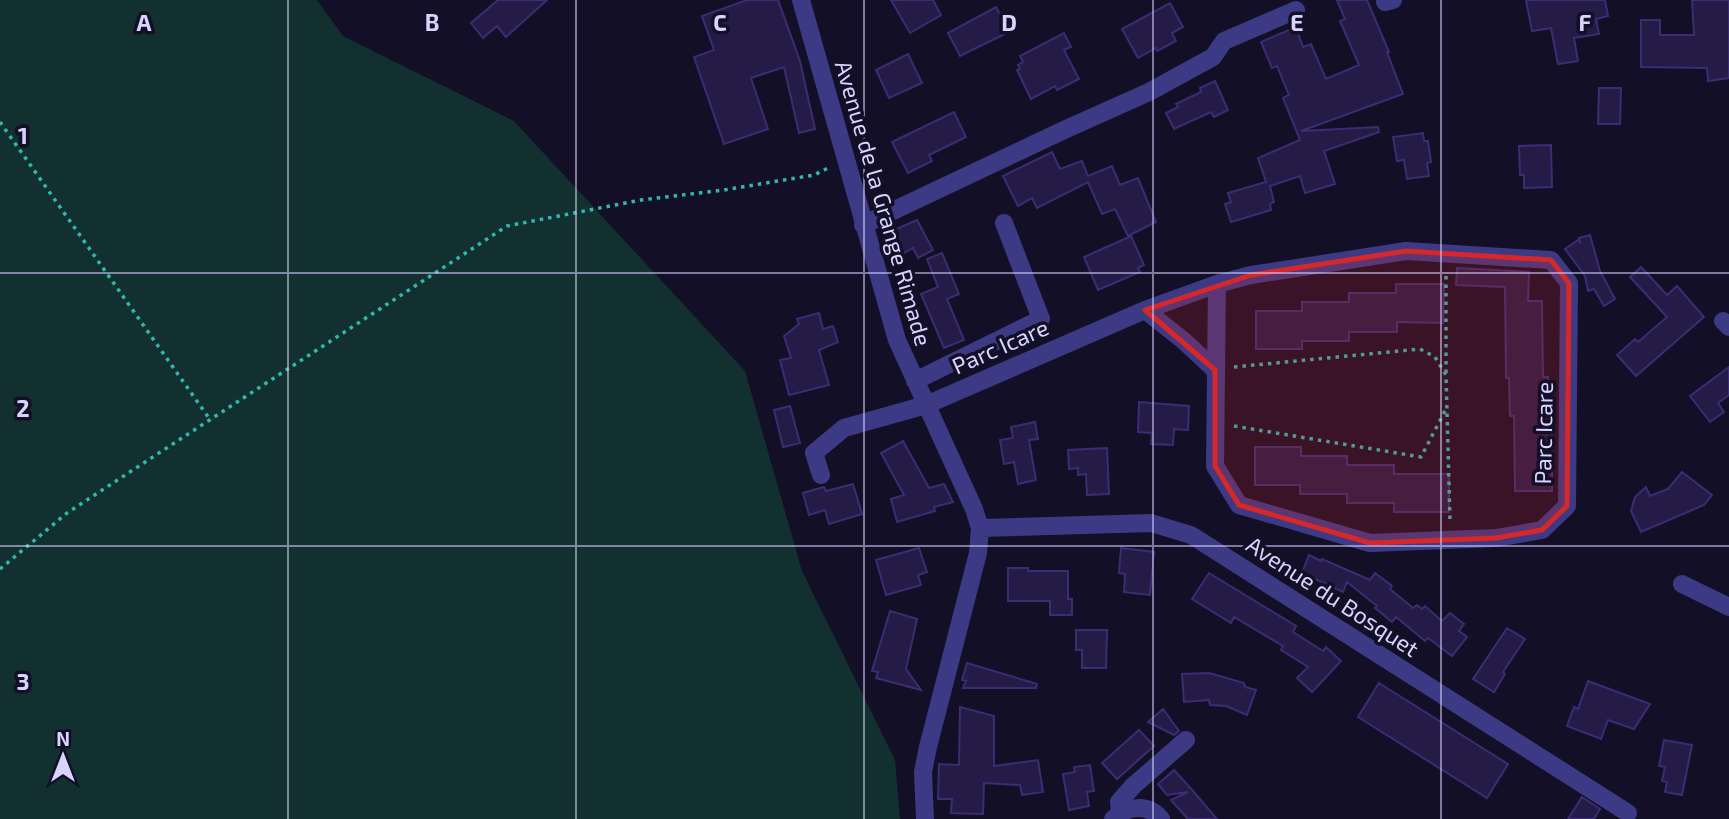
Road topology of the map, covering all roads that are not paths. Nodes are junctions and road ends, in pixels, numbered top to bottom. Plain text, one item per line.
1 (801, 0) edge
2 (1296, 10) dead end
3 (1003, 223) dead end
4 (863, 225) junction
5 (1217, 284) junction
6 (1145, 310) junction
7 (1215, 370) junction
8 (915, 381) junction
9 (919, 407) junction
10 (821, 475) dead end
11 (980, 528) junction
12 (1682, 584) dead end
13 (1729, 607) edge
14 (1186, 740) dead end
15 (1628, 813) dead end
16 (1117, 816) edge
17 (925, 819) edge
18 (1161, 819) edge

1 - 4 street, Avenue de la Grange Rimade
2 - 4 street
3 - 8 street
4 - 8 street, Avenue de la Grange Rimade
5 - 6 street, Parc Icare
5 - 7 street, Parc Icare
5 - 7 street, Parc Icare
6 - 7 street
6 - 9 street, Parc Icare
8 - 9 street, Avenue de la Grange Rimade
9 - 10 street, Parc Icare
9 - 11 street, Avenue de la Grange Rimade
11 - 15 street, Avenue du Bosquet
11 - 17 street, Avenue de la Grange Rimade
12 - 13 street
14 - 16 street
16 - 18 street

